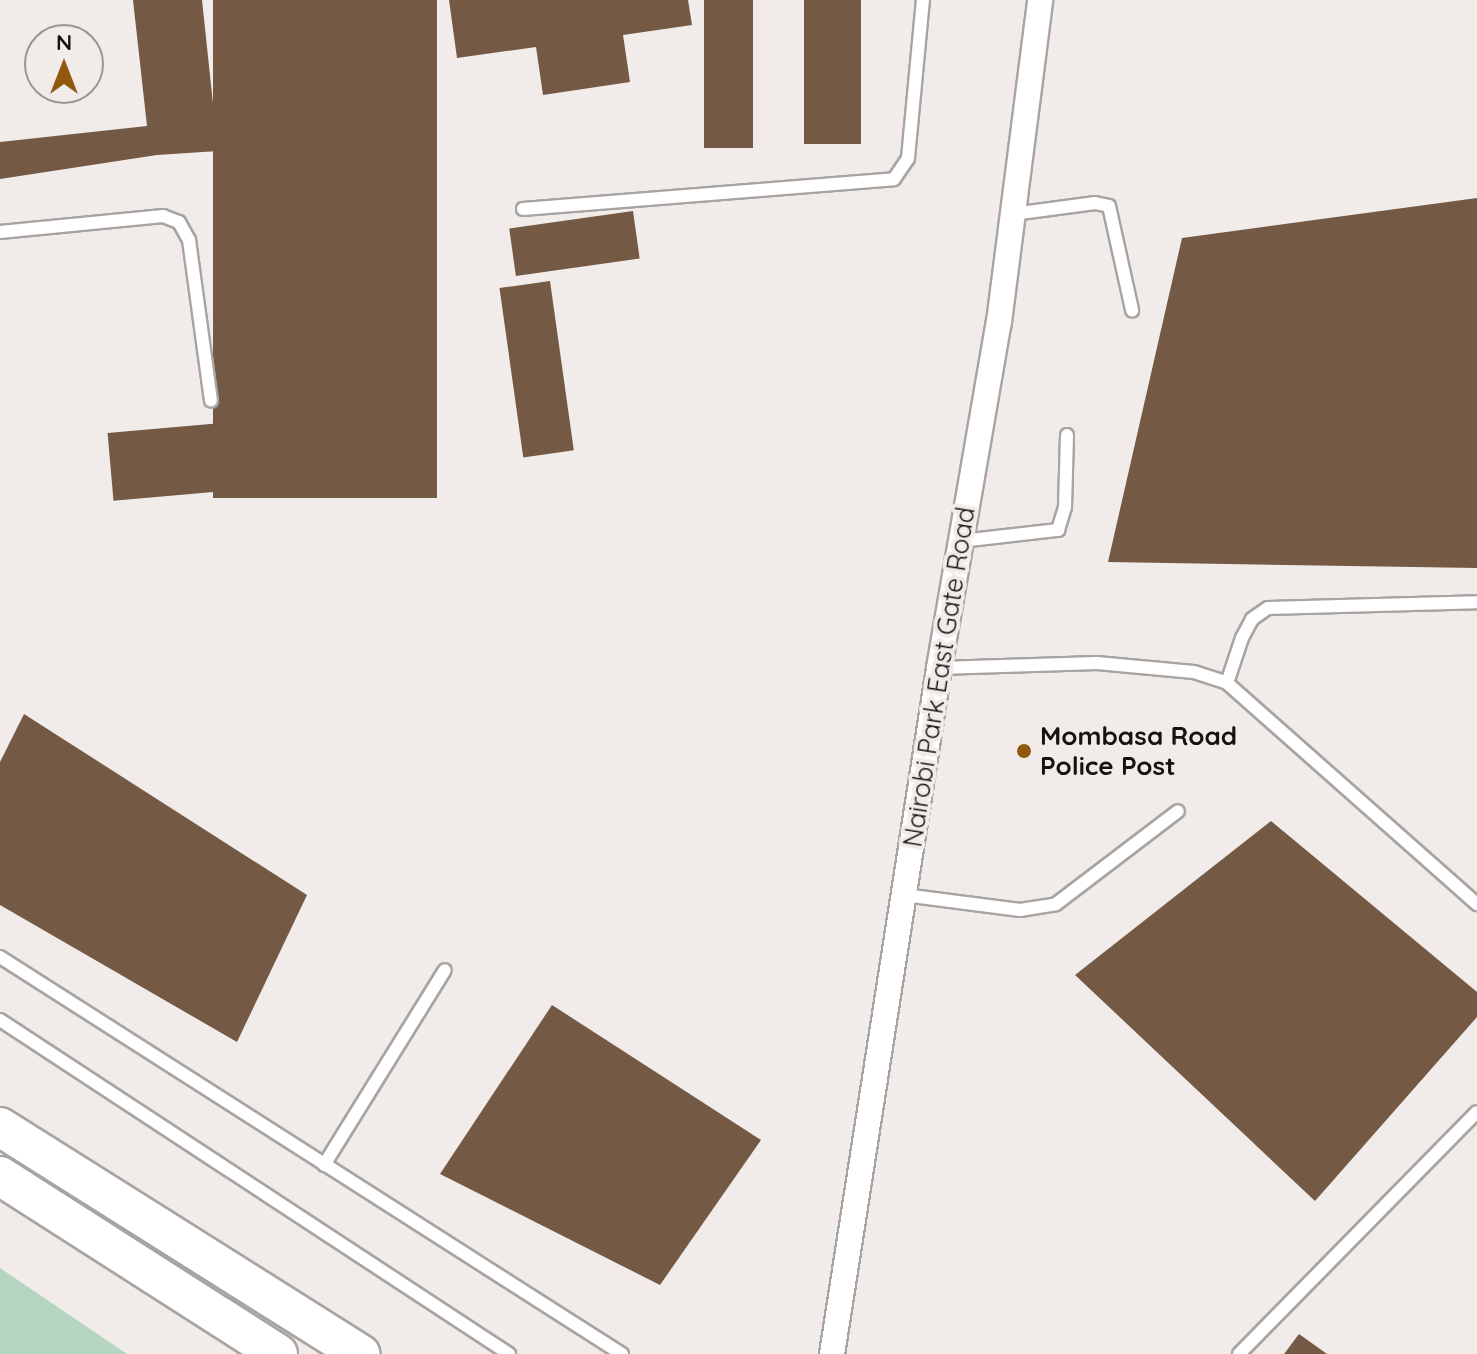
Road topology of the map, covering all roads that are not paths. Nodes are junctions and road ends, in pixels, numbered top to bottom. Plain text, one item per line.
1 (923, 0) edge
2 (1040, 0) edge
3 (523, 209) dead end
4 (1013, 214) junction
5 (0, 232) edge
6 (1132, 310) dead end
7 (211, 401) dead end
8 (1067, 435) dead end
9 (961, 541) junction
10 (1477, 602) edge
11 (939, 668) junction
12 (1227, 683) junction
13 (1178, 811) dead end
14 (904, 895) junction
15 (1477, 904) edge
16 (0, 957) edge
17 (445, 970) dead end
18 (0, 1020) edge
19 (1477, 1112) edge
20 (0, 1127) edge
21 (324, 1165) junction
22 (0, 1176) edge
23 (278, 1354) edge
24 (360, 1354) edge
25 (509, 1354) edge
26 (622, 1354) edge
27 (832, 1354) edge
28 (1239, 1354) edge

1 - 3 lane
2 - 4 street, Nairobi Park East Gate Road
4 - 6 lane
4 - 9 street, Nairobi Park East Gate Road
5 - 7 lane
8 - 9 lane
9 - 11 street, Nairobi Park East Gate Road
10 - 12 lane
11 - 12 lane
11 - 14 street, Nairobi Park East Gate Road
12 - 15 lane
13 - 14 lane
14 - 27 street, Nairobi Park East Gate Road
16 - 21 lane
17 - 21 lane
18 - 25 lane
19 - 28 lane
20 - 24 main road
21 - 26 lane
22 - 23 main road

